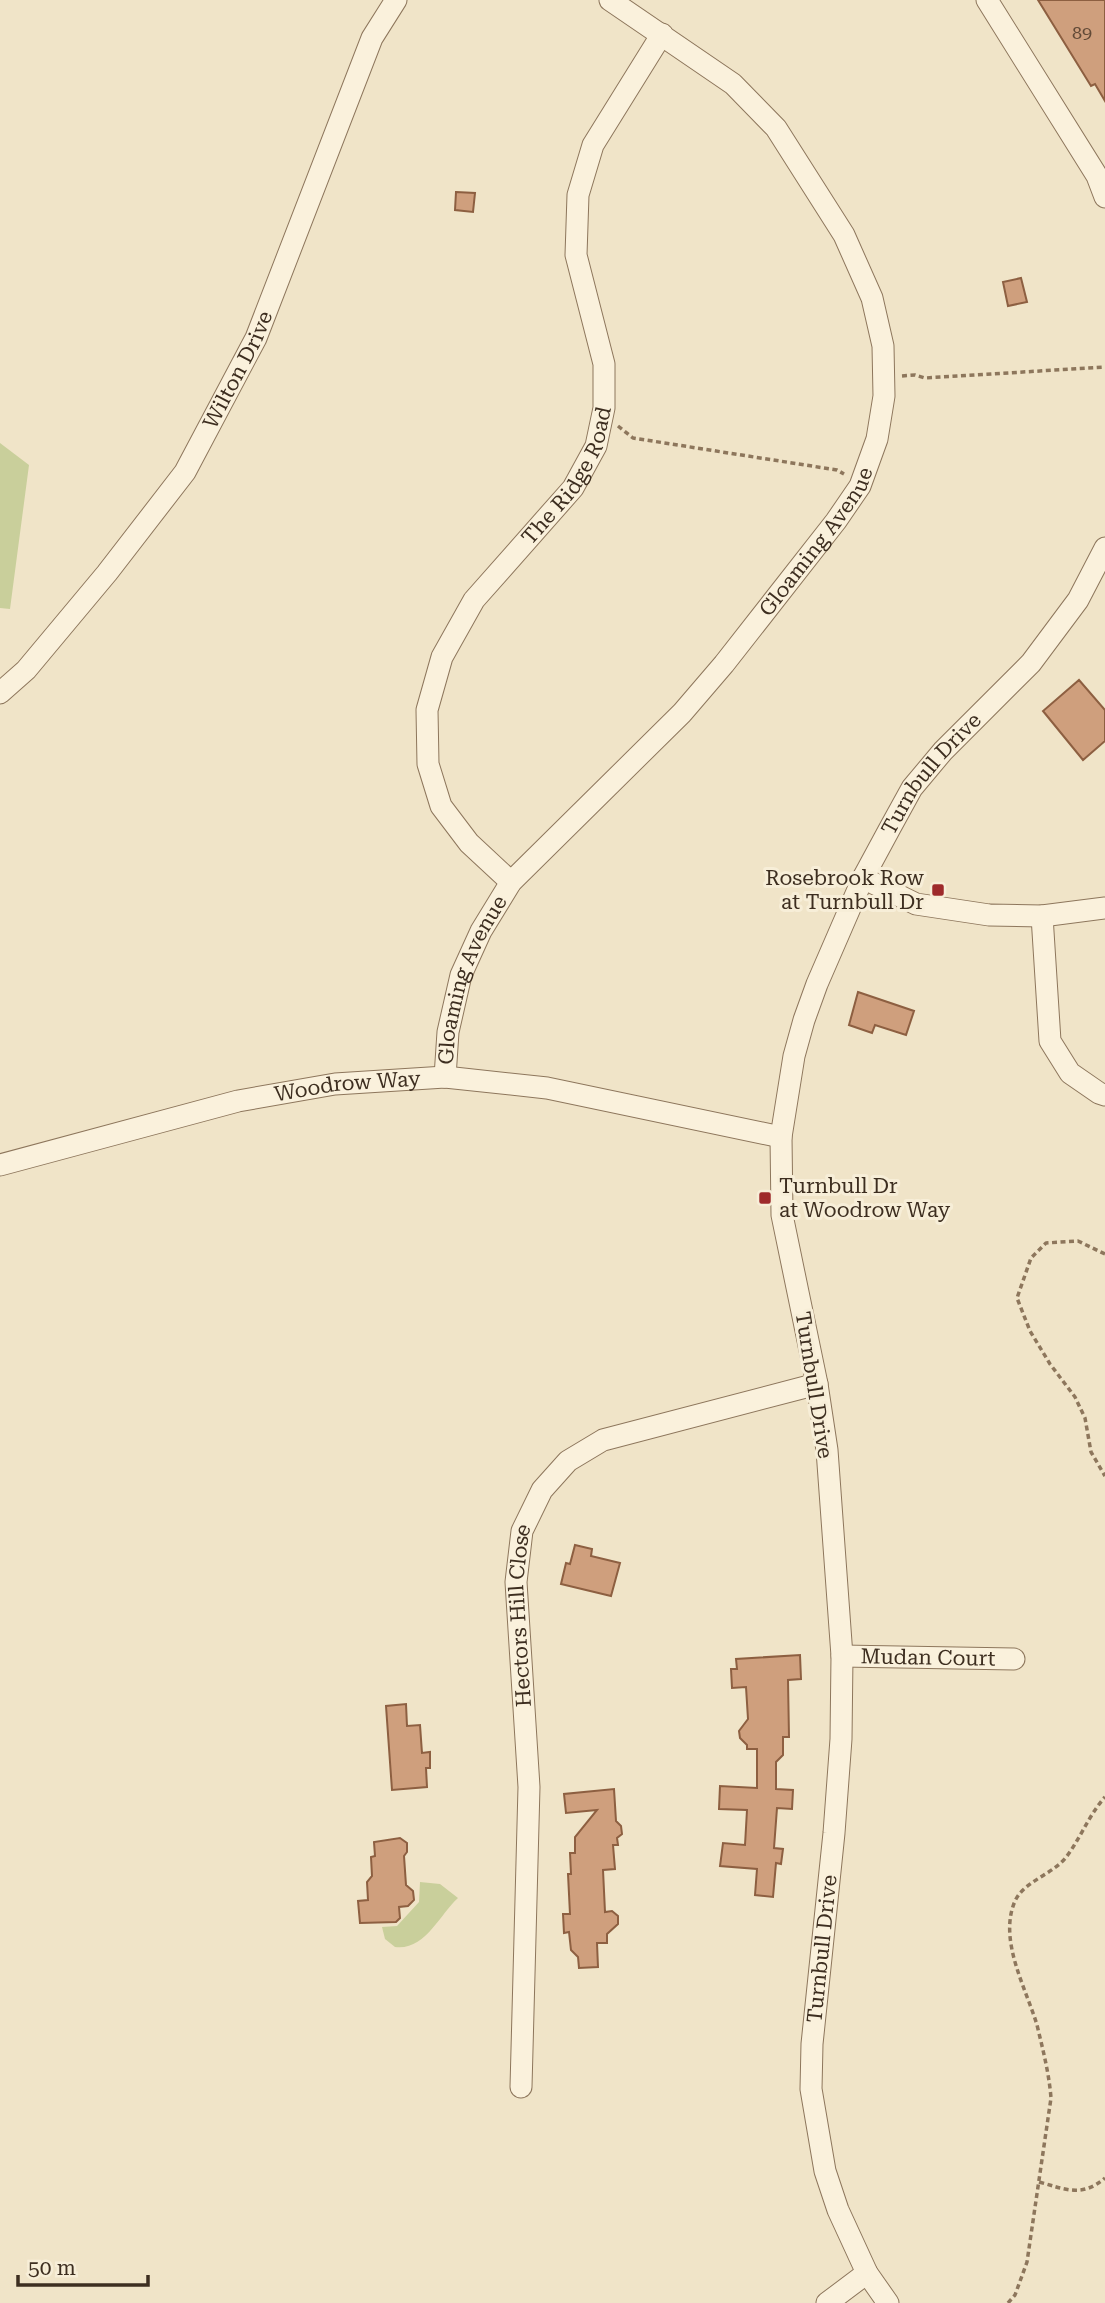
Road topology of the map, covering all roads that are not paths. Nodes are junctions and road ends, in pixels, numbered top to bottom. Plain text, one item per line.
1 (396, 0) edge
2 (610, 0) edge
3 (987, 0) edge
4 (662, 34) junction
5 (1105, 197) edge
6 (1105, 548) edge
7 (0, 693) edge
8 (863, 878) junction
9 (511, 882) junction
10 (1105, 908) edge
11 (1042, 916) junction
12 (445, 1077) junction
13 (1105, 1095) edge
14 (781, 1137) junction
15 (0, 1165) edge
16 (817, 1384) junction
17 (842, 1656) junction
18 (1014, 1659) dead end
19 (521, 2087) dead end
20 (867, 2273) junction
21 (827, 2303) edge
22 (888, 2303) edge

1 - 7 street, Wilton Drive
2 - 4 street, Gloaming Avenue
3 - 5 street
4 - 9 street, The Ridge Road
4 - 9 street, Gloaming Avenue
6 - 8 street, Turnbull Drive
8 - 11 street
8 - 14 street, Turnbull Drive
9 - 12 street, Gloaming Avenue
10 - 11 street
11 - 13 street
12 - 14 street, Woodrow Way
12 - 15 street, Woodrow Way
14 - 16 street, Turnbull Drive
16 - 17 street, Turnbull Drive
16 - 19 street, Hectors Hill Close
17 - 18 street, Mudan Court
17 - 20 street, Turnbull Drive
20 - 21 street
20 - 22 street, Turnbull Drive

